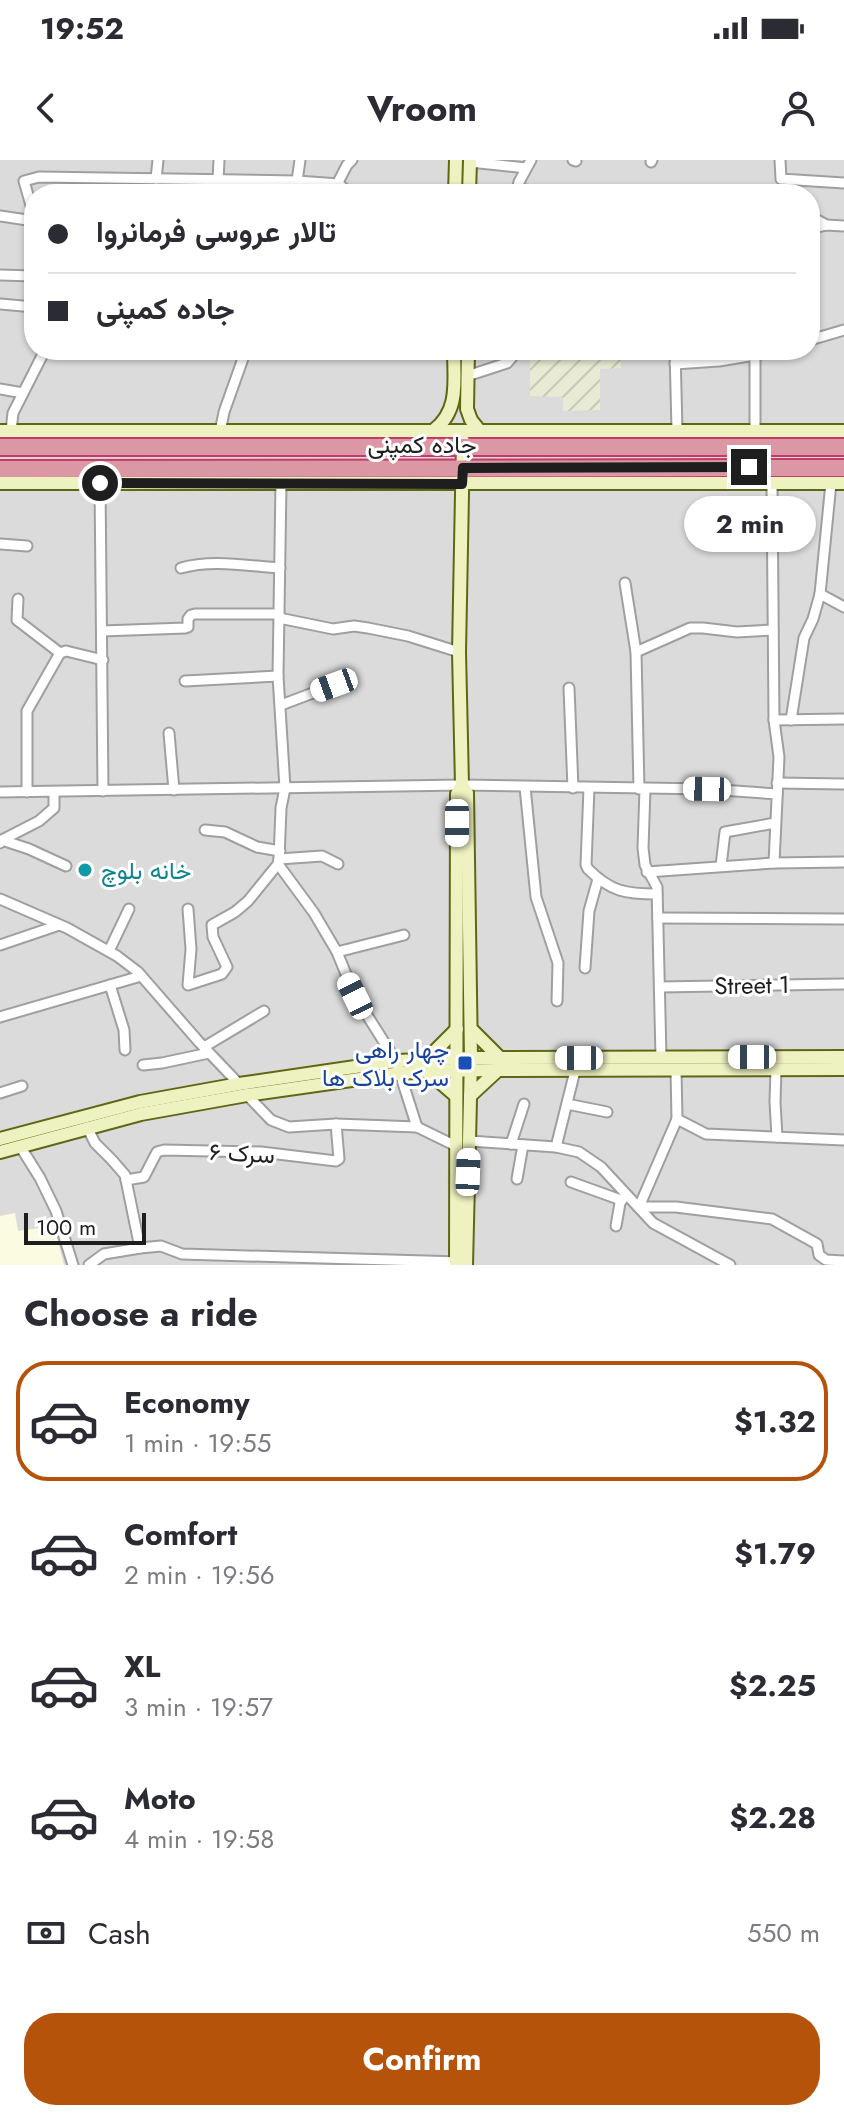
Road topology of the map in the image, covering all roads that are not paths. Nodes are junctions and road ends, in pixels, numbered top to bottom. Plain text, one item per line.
1 (158, 160) edge
2 (219, 160) edge
3 (300, 160) edge
4 (352, 160) edge
5 (451, 160) edge
6 (780, 160) edge
7 (470, 161) edge
8 (498, 162) edge
9 (528, 164) edge
10 (156, 179) junction
11 (218, 181) junction
12 (297, 181) junction
13 (844, 183) edge
14 (25, 184) edge
15 (339, 184) joint
16 (454, 184) edge
17 (469, 184) edge
18 (520, 184) edge
19 (24, 215) edge
20 (0, 216) edge
21 (820, 222) edge
22 (826, 225) junction
23 (820, 226) edge
24 (844, 226) edge
25 (0, 275) edge
26 (24, 276) edge
27 (0, 304) edge
28 (24, 306) edge
29 (844, 330) edge
30 (820, 337) edge
31 (40, 360) edge
32 (242, 360) edge
33 (454, 360) edge
34 (468, 360) edge
35 (510, 360) edge
36 (675, 360) edge
37 (725, 360) edge
38 (755, 360) edge
39 (675, 364) junction
40 (467, 376) junction
41 (0, 389) edge
42 (23, 393) junction
43 (434, 430) junction
44 (463, 430) junction
45 (479, 430) junction
46 (677, 430) junction
47 (755, 430) junction
48 (5, 431) edge
49 (844, 431) edge
50 (220, 432) junction
51 (273, 439) junction
52 (0, 447) edge
53 (844, 447) edge
54 (463, 448) junction
55 (844, 468) edge
56 (0, 469) edge
57 (462, 476) junction
58 (0, 483) edge
59 (100, 483) junction
60 (281, 483) junction
61 (838, 483) edge
62 (772, 484) junction
63 (0, 544) edge
64 (27, 546) dead end
65 (181, 568) dead end
66 (280, 568) junction
67 (625, 583) dead end
68 (820, 594) junction
69 (18, 599) dead end
70 (844, 607) edge
71 (279, 616) junction
72 (773, 630) junction
73 (102, 631) junction
74 (459, 652) junction
75 (636, 652) junction
76 (60, 653) junction
77 (103, 660) junction
78 (278, 676) junction
79 (185, 681) dead end
80 (334, 685) dead end
81 (569, 688) dead end
82 (281, 705) junction
83 (844, 719) edge
84 (774, 720) junction
85 (791, 720) junction
86 (169, 733) dead end
87 (777, 783) junction
88 (844, 784) edge
89 (462, 785) junction
90 (525, 787) junction
91 (285, 788) junction
92 (573, 788) junction
93 (589, 788) junction
94 (642, 789) junction
95 (174, 790) junction
96 (103, 791) junction
97 (0, 792) edge
98 (27, 792) junction
99 (54, 793) junction
100 (777, 794) junction
101 (775, 823) junction
102 (205, 830) dead end
103 (1, 841) edge
104 (279, 858) junction
105 (844, 862) edge
106 (774, 863) junction
107 (338, 864) dead end
108 (66, 866) dead end
109 (721, 866) junction
110 (647, 872) junction
111 (598, 879) junction
112 (657, 894) junction
113 (0, 899) edge
114 (129, 909) dead end
115 (188, 909) dead end
116 (658, 918) junction
117 (844, 919) edge
118 (59, 925) junction
119 (404, 935) dead end
120 (0, 945) edge
121 (109, 951) junction
122 (337, 952) junction
123 (585, 968) dead end
124 (141, 976) junction
125 (844, 984) edge
126 (110, 985) junction
127 (660, 987) junction
128 (557, 1001) dead end
129 (264, 1011) dead end
130 (0, 1017) edge
131 (457, 1029) junction
132 (471, 1029) junction
133 (125, 1050) dead end
134 (207, 1050) junction
135 (661, 1057) junction
136 (844, 1057) edge
137 (464, 1064) junction
138 (498, 1064) junction
139 (143, 1065) dead end
140 (427, 1065) junction
141 (398, 1067) junction
142 (844, 1069) edge
143 (676, 1070) junction
144 (776, 1070) junction
145 (575, 1071) junction
146 (22, 1086) dead end
147 (243, 1090) junction
148 (0, 1093) edge
149 (463, 1096) junction
150 (524, 1104) dead end
151 (567, 1104) junction
152 (607, 1112) dead end
153 (677, 1119) junction
154 (336, 1124) junction
155 (87, 1127) junction
156 (417, 1127) junction
157 (777, 1137) junction
158 (0, 1139) edge
159 (844, 1140) edge
160 (463, 1144) junction
161 (511, 1144) junction
162 (523, 1145) junction
163 (20, 1146) junction
164 (556, 1147) junction
165 (0, 1152) edge
166 (517, 1179) dead end
167 (126, 1180) junction
168 (571, 1182) dead end
169 (624, 1197) junction
170 (639, 1207) junction
171 (616, 1226) dead end
172 (140, 1248) junction
173 (844, 1261) edge
174 (461, 1264) edge
175 (73, 1265) edge
176 (89, 1265) edge
177 (730, 1265) edge

1 - 10 street
2 - 11 street
3 - 12 street
4 - 15 street
5 - 16 street
6 - 13 street
7 - 8 street
7 - 17 street
8 - 9 street
9 - 18 street
10 - 11 street
10 - 14 street
11 - 12 street
12 - 15 street
19 - 20 street
21 - 22 street
22 - 23 street
22 - 24 street
25 - 26 street
27 - 28 street
29 - 30 street
31 - 42 street
32 - 50 street
33 - 43 street
34 - 40 street
35 - 40 street
36 - 39 street
37 - 39 street
38 - 47 street
39 - 46 street
40 - 45 street
41 - 42 street
42 - 48 street
43 - 44 street
43 - 51 street
44 - 45 street
44 - 54 street
45 - 46 street
46 - 47 street
47 - 49 street
48 - 50 street
50 - 51 street
51 - 52 highway, جاده کمپنی
51 - 54 highway, جاده کمپنی
53 - 54 highway, جاده کمپنی
54 - 57 street
55 - 57 highway, جاده کمپنی
56 - 57 highway, جاده کمپنی
57 - 60 street
57 - 62 street
57 - 74 street
58 - 59 street
59 - 60 street
59 - 73 street
60 - 66 street
61 - 62 street
61 - 68 street
62 - 72 street
63 - 64 street
65 - 66 street
66 - 71 street
67 - 75 street
68 - 70 street
68 - 85 street
69 - 76 street
71 - 73 street
71 - 74 street
71 - 78 street
72 - 75 street
72 - 84 street
73 - 77 street
74 - 89 street
75 - 94 street
76 - 77 street
76 - 98 street
77 - 96 street
78 - 79 street
78 - 82 street
80 - 82 street
81 - 92 street
82 - 91 street
83 - 85 street
84 - 85 street
84 - 87 street
86 - 95 street
87 - 88 street
87 - 100 street
89 - 90 street
89 - 91 street
89 - 131 street
89 - 132 street
90 - 92 street
90 - 128 street
91 - 95 street
91 - 104 street
92 - 93 street
93 - 94 street
93 - 111 street
94 - 100 street
94 - 110 street
95 - 96 street
96 - 99 street
97 - 98 street
98 - 99 street
99 - 103 street
100 - 101 street
101 - 106 street
101 - 109 street
102 - 104 street
103 - 108 street
104 - 107 street
104 - 115 street
104 - 122 street
105 - 106 street
106 - 109 street
109 - 110 street
110 - 112 street
111 - 112 street
111 - 123 street
112 - 116 street
113 - 118 street
114 - 121 street
116 - 117 street
116 - 127 street
118 - 120 street
118 - 121 street
119 - 122 street
121 - 124 street
122 - 141 street
124 - 126 street
124 - 134 street
125 - 127 street, Street 1
126 - 130 street
126 - 133 street
127 - 135 street
129 - 134 street
131 - 137 street
131 - 140 street
132 - 137 street
132 - 138 street
134 - 139 street
134 - 147 street
135 - 136 street
135 - 138 street
137 - 138 street
137 - 140 street
137 - 149 street
138 - 145 street
138 - 149 street
140 - 141 street
140 - 149 street
141 - 147 street
141 - 156 street
142 - 144 street
143 - 144 street
143 - 145 street
143 - 153 street
144 - 157 street
145 - 151 street
146 - 148 street
147 - 154 street
147 - 155 street
147 - 158 street
149 - 160 street
150 - 161 street
151 - 152 street
151 - 164 street
153 - 157 street
153 - 170 street
154 - 156 street
154 - 167 street, سرک ۶
155 - 163 street
155 - 167 street
156 - 160 street
157 - 159 street
160 - 161 street
160 - 174 street
161 - 162 street
162 - 164 street
162 - 166 street
163 - 165 street
163 - 175 street
164 - 169 street
167 - 172 street
168 - 169 street
169 - 170 street
169 - 171 street
170 - 173 street
170 - 177 street
172 - 174 street
172 - 176 street

